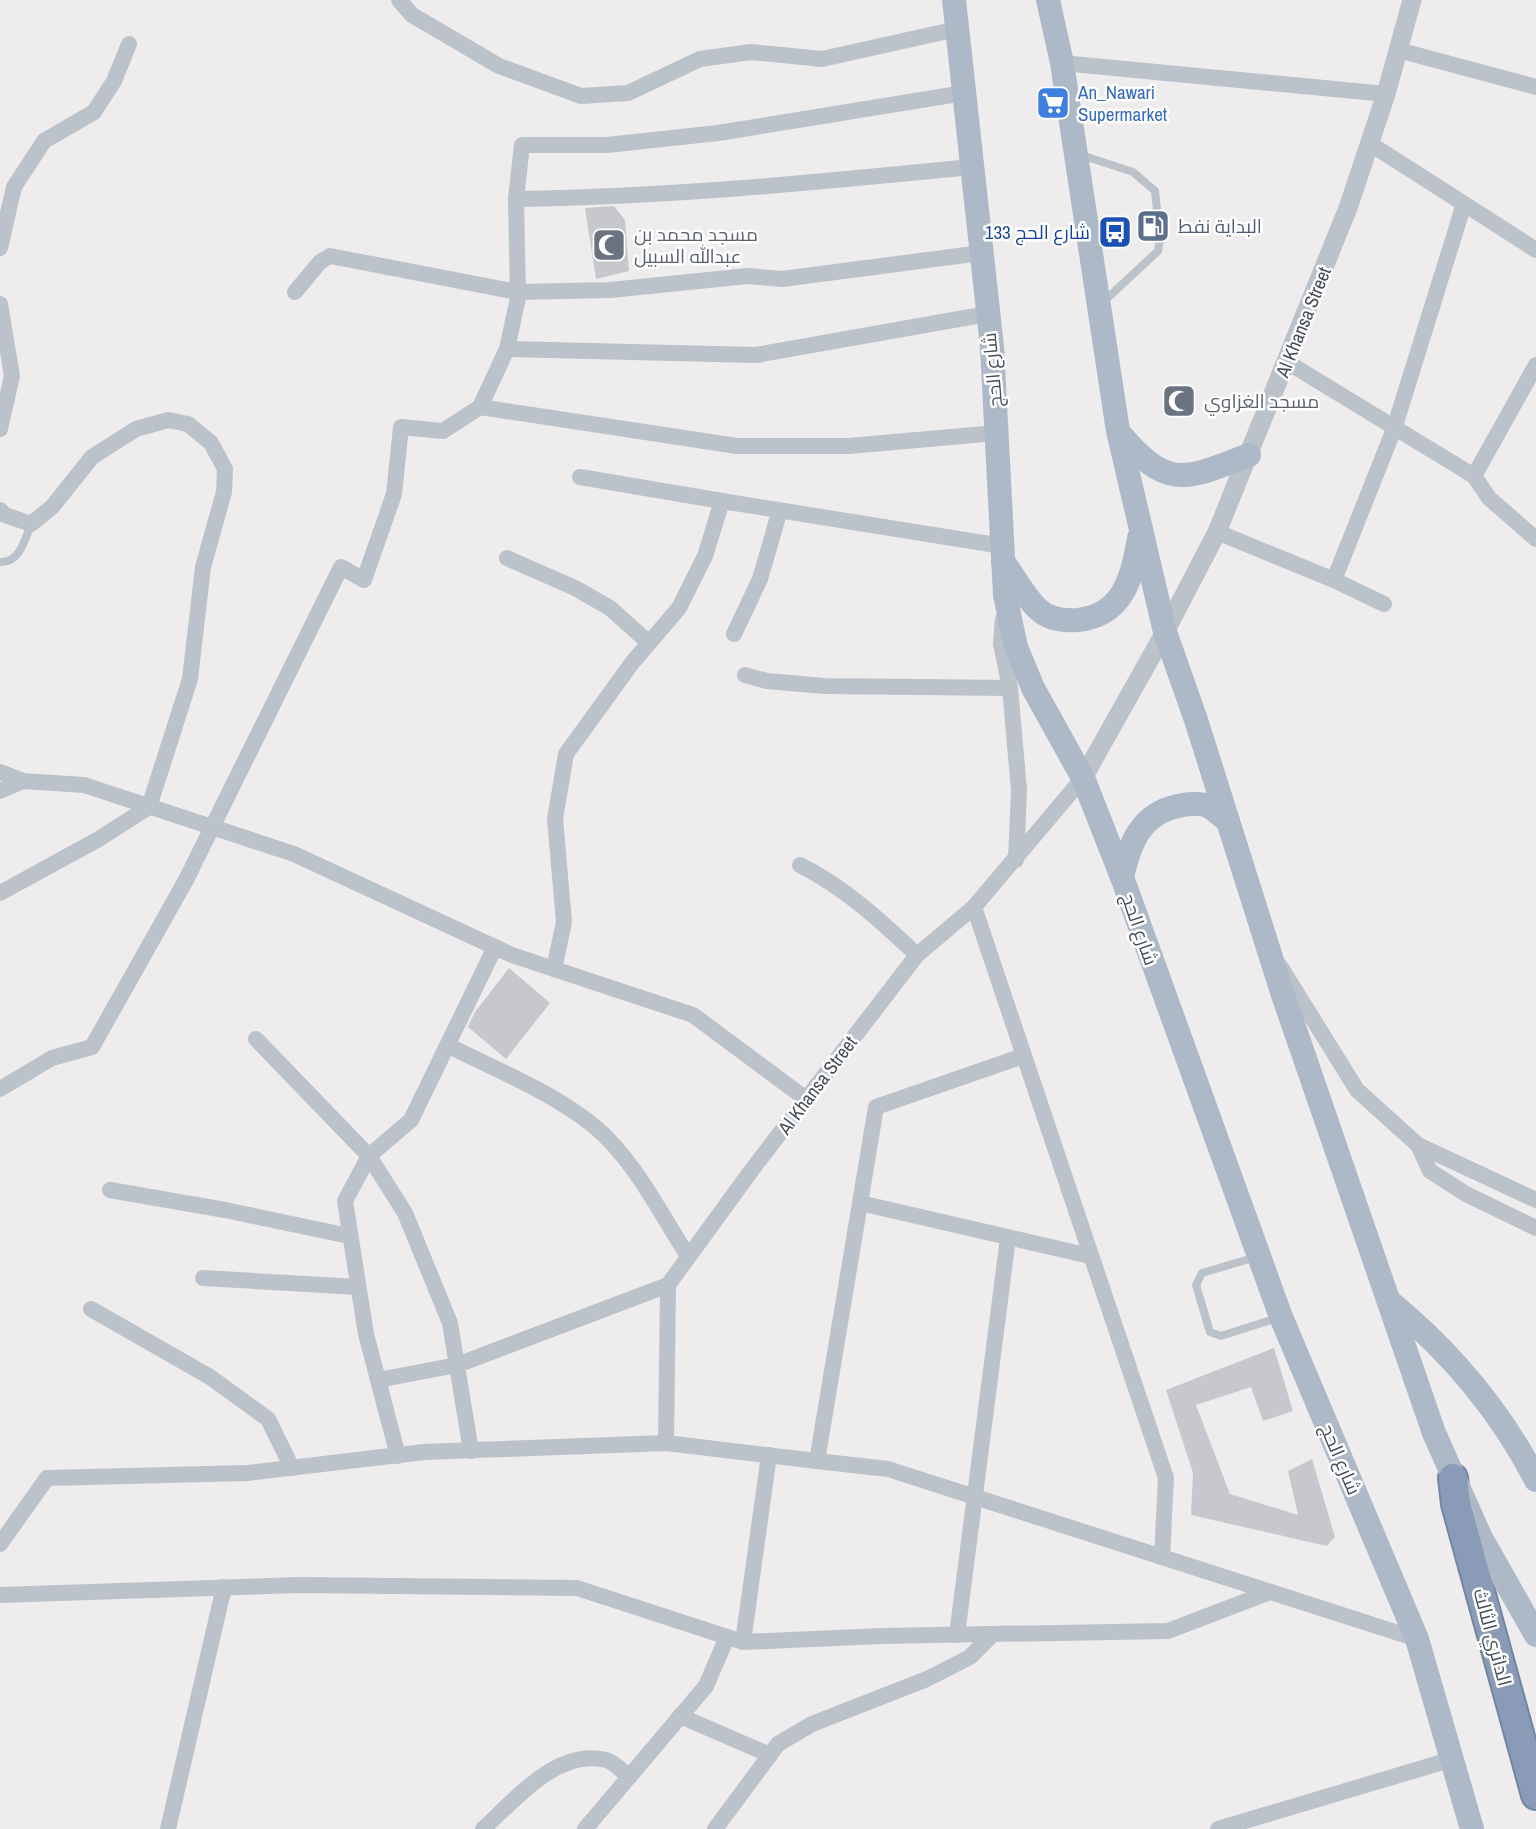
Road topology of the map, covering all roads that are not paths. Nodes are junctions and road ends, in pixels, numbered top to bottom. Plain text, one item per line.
1 (400, 0) edge
2 (954, 0) edge
3 (1048, 0) edge
4 (1412, 0) edge
5 (957, 29) junction
6 (129, 44) dead end
7 (1398, 50) junction
8 (1062, 63) junction
9 (1536, 87) edge
10 (964, 93) junction
11 (1386, 94) junction
12 (1369, 143) junction
13 (1074, 153) junction
14 (972, 167) junction
15 (516, 199) junction
16 (1464, 205) junction
17 (1535, 245) edge
18 (0, 248) edge
19 (981, 253) junction
20 (295, 292) dead end
21 (517, 292) junction
22 (0, 304) edge
23 (1097, 307) junction
24 (987, 314) junction
25 (507, 349) junction
26 (1287, 362) junction
27 (1536, 365) edge
28 (1531, 387) edge
29 (480, 407) junction
30 (0, 429) edge
31 (1394, 429) junction
32 (1118, 431) junction
33 (996, 433) junction
34 (1249, 455) junction
35 (1474, 476) junction
36 (580, 477) dead end
37 (722, 501) junction
38 (0, 510) edge
39 (779, 513) junction
40 (31, 524) junction
41 (1140, 531) junction
42 (1217, 533) junction
43 (1536, 539) edge
44 (1002, 554) junction
45 (508, 558) dead end
46 (0, 562) edge
47 (1334, 580) junction
48 (1005, 595) junction
49 (1384, 604) dead end
50 (1165, 632) junction
51 (734, 634) dead end
52 (649, 643) junction
53 (745, 675) dead end
54 (1010, 688) junction
55 (0, 772) edge
56 (1083, 778) junction
57 (23, 781) junction
58 (0, 791) edge
59 (149, 807) junction
60 (1228, 821) junction
61 (211, 827) junction
62 (1016, 860) junction
63 (800, 865) dead end
64 (1122, 877) junction
65 (0, 893) edge
66 (974, 907) junction
67 (495, 947) junction
68 (1268, 949) junction
69 (917, 955) junction
70 (554, 969) junction
71 (256, 1039) dead end
72 (449, 1046) junction
73 (1023, 1056) junction
74 (0, 1089) edge
75 (806, 1099) junction
76 (1418, 1145) junction
77 (369, 1156) junction
78 (110, 1190) dead end
79 (1536, 1200) edge
80 (860, 1203) junction
81 (1536, 1228) edge
82 (349, 1237) junction
83 (1009, 1238) junction
84 (688, 1256) junction
85 (1090, 1256) junction
86 (1259, 1256) junction
87 (204, 1278) dead end
88 (668, 1286) junction
89 (358, 1287) junction
90 (1390, 1301) junction
91 (91, 1309) dead end
92 (1281, 1317) junction
93 (457, 1365) junction
94 (378, 1380) junction
95 (666, 1443) junction
96 (471, 1451) junction
97 (398, 1455) junction
98 (769, 1455) junction
99 (817, 1461) junction
100 (292, 1468) junction
101 (1453, 1479) junction
102 (1536, 1480) edge
103 (976, 1497) junction
104 (0, 1544) edge
105 (1162, 1557) junction
106 (224, 1587) junction
107 (1270, 1592) junction
108 (0, 1595) edge
109 (957, 1635) junction
110 (992, 1635) junction
111 (1536, 1635) edge
112 (727, 1637) junction
113 (1417, 1639) junction
114 (743, 1642) junction
115 (680, 1716) junction
116 (770, 1755) junction
117 (1453, 1759) junction
118 (628, 1776) junction
119 (1536, 1795) edge
120 (169, 1829) edge
121 (483, 1829) edge
122 (585, 1829) edge
123 (715, 1829) edge
124 (1217, 1829) edge
125 (1472, 1829) edge

1 - 5 street
2 - 5 main road, شارع الحج
3 - 8 main road
4 - 7 street, Al Khansa Street
5 - 10 main road, شارع الحج
6 - 18 street
7 - 9 street
7 - 11 street, Al Khansa Street
8 - 11 street
8 - 13 main road
10 - 14 main road, شارع الحج
10 - 15 street
11 - 12 street, Al Khansa Street
12 - 16 street
12 - 26 street, Al Khansa Street
13 - 23 main road
13 - 23 lane
14 - 15 street
14 - 19 main road, شارع الحج
15 - 21 street
16 - 17 street
16 - 31 street
19 - 21 street
19 - 24 main road, شارع الحج
20 - 21 street
21 - 25 street
22 - 30 street
23 - 32 main road
24 - 25 street
24 - 33 main road, شارع الحج
25 - 29 street
26 - 31 street
26 - 34 street, Al Khansa Street
27 - 28 street
28 - 35 street
29 - 33 street
29 - 61 street
31 - 35 street
31 - 47 street
32 - 34 main road
32 - 41 main road
33 - 44 main road, شارع الحج
34 - 42 street, Al Khansa Street
35 - 43 street
36 - 37 street
37 - 39 street
37 - 52 street
38 - 40 street
39 - 44 street
39 - 51 street
40 - 46 lane
40 - 59 street
41 - 44 main road
41 - 50 main road
42 - 47 street
42 - 50 street, Al Khansa Street
44 - 48 main road, شارع الحج
45 - 52 street
47 - 49 street
48 - 54 street
48 - 56 main road, شارع الحج
50 - 56 street, Al Khansa Street
50 - 60 main road
52 - 70 street
53 - 54 street
54 - 62 street
55 - 57 street
56 - 62 street, Al Khansa Street
56 - 64 main road, شارع الحج
57 - 58 street
57 - 59 street
59 - 61 street
59 - 65 street
60 - 64 main road
60 - 68 main road
61 - 67 street
61 - 74 street
62 - 66 street, Al Khansa Street
63 - 69 street
64 - 86 main road, شارع الحج
66 - 69 street, Al Khansa Street
66 - 73 street
67 - 70 street
67 - 72 street
68 - 76 street
68 - 90 main road
69 - 75 street, Al Khansa Street
70 - 75 street
71 - 77 street
72 - 77 street
72 - 84 street
73 - 80 street
73 - 85 street
75 - 84 street, Al Khansa Street
76 - 79 street
76 - 81 street
77 - 82 street
77 - 93 street
78 - 82 street
80 - 83 street
80 - 99 street
82 - 89 street
83 - 85 street
83 - 103 street
84 - 88 street, Al Khansa Street
85 - 105 street
86 - 92 main road, شارع الحج
86 - 92 lane
87 - 89 street
88 - 93 street
88 - 95 street
89 - 94 street
90 - 101 main road
90 - 102 main road
91 - 100 street
92 - 113 main road, شارع الحج
93 - 94 street
93 - 96 street
94 - 97 street
95 - 96 street
95 - 98 street
96 - 97 street
97 - 100 street
98 - 99 street
98 - 114 street
99 - 103 street
100 - 104 street
101 - 111 main road
101 - 119 highway, الدائري الثالث
103 - 105 street
103 - 109 street
105 - 107 street
106 - 108 street
106 - 112 street
106 - 120 street
107 - 110 street
107 - 113 street
109 - 110 street
109 - 114 street
110 - 116 street
112 - 114 street
112 - 115 street
113 - 117 main road, شارع الحج
115 - 116 street
115 - 118 street
116 - 123 street
117 - 124 street
117 - 125 main road, شارع الحج
118 - 121 street
118 - 122 street

